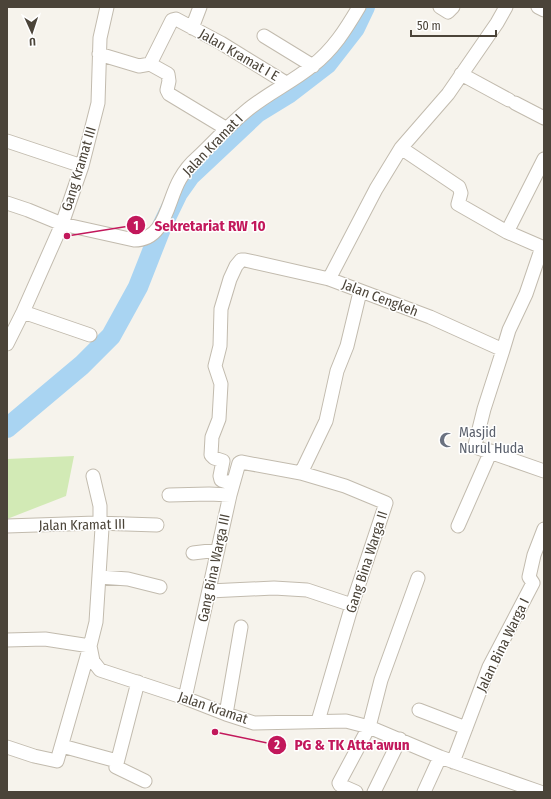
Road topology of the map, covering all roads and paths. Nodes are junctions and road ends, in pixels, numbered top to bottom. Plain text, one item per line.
1 (106, 7) edge
2 (200, 7) edge
3 (359, 7) edge
4 (440, 7) edge
5 (453, 7) edge
6 (506, 7) edge
7 (538, 7) edge
8 (544, 10) edge
9 (192, 28) junction
10 (264, 36) dead end
11 (99, 54) junction
12 (150, 64) junction
13 (313, 66) junction
14 (461, 74) junction
15 (286, 83) junction
16 (544, 118) edge
17 (227, 129) junction
18 (8, 145) edge
19 (401, 148) junction
20 (544, 159) edge
21 (82, 166) junction
22 (7, 203) edge
23 (62, 224) junction
24 (507, 232) junction
25 (543, 248) edge
26 (330, 279) junction
27 (360, 292) junction
28 (23, 312) junction
29 (11, 325) edge
30 (90, 335) dead end
31 (7, 344) edge
32 (503, 350) junction
33 (491, 451) junction
34 (264, 468) joint
35 (544, 472) edge
36 (301, 473) junction
37 (93, 476) dead end
38 (231, 490) junction
39 (168, 495) dead end
40 (100, 524) junction
41 (158, 525) dead end
42 (7, 526) edge
43 (458, 526) dead end
44 (544, 529) edge
45 (218, 550) junction
46 (193, 553) dead end
47 (539, 557) edge
48 (99, 577) junction
49 (418, 578) dead end
50 (160, 588) dead end
51 (209, 591) junction
52 (352, 605) junction
53 (241, 627) dead end
54 (7, 640) edge
55 (90, 646) junction
56 (138, 682) junction
57 (185, 698) junction
58 (419, 710) dead end
59 (226, 714) junction
60 (318, 721) junction
61 (369, 727) junction
62 (466, 728) junction
63 (400, 739) junction
64 (62, 746) junction
65 (7, 747) edge
66 (440, 757) junction
67 (117, 761) junction
68 (453, 762) junction
69 (145, 781) dead end
70 (356, 792) edge
71 (374, 792) edge
72 (424, 792) edge
73 (540, 792) edge

1 - 11 street, Gang Kramat III
2 - 9 street
3 - 13 street, Jalan Kramat I
4 - 5 street
6 - 14 street, Jalan Cengkeh
7 - 8 street
9 - 12 street, Jalan Kramat I E
9 - 15 street, Jalan Kramat I E
10 - 13 street
11 - 12 street
11 - 21 street, Gang Kramat III
12 - 17 street
13 - 15 street, Jalan Kramat I
14 - 16 street
14 - 19 street, Jalan Cengkeh
15 - 17 street, Jalan Kramat I
17 - 23 street, Jalan Kramat I
18 - 21 street
19 - 24 street
19 - 26 street, Jalan Cengkeh
20 - 24 street
21 - 23 street, Gang Kramat III
22 - 23 street, Jalan Kramat I
23 - 28 street, Gang Kramat III
24 - 25 street
25 - 32 street
26 - 27 street, Jalan Cengkeh
26 - 38 street
27 - 32 street, Jalan Cengkeh
27 - 36 street
28 - 29 street, Gang Kramat III
28 - 30 street
29 - 31 street, Gang Kramat III
32 - 33 street
33 - 35 street
33 - 43 street
34 - 36 street, Gang Bina Warga II
34 - 38 street, Gang Bina Warga III
36 - 52 street, Gang Bina Warga II
37 - 40 street
38 - 39 street
38 - 45 street, Gang Bina Warga III
40 - 41 street, Jalan Kramat III
40 - 42 street, Jalan Kramat III
40 - 48 street
44 - 47 street, Jalan Bina Warga I
45 - 46 street
45 - 51 street, Gang Bina Warga III
47 - 62 street, Jalan Bina Warga I
48 - 50 street
48 - 55 street
49 - 61 street
51 - 52 street
51 - 57 street, Gang Bina Warga III
52 - 60 street, Gang Bina Warga II
53 - 59 street
54 - 55 street
55 - 56 street, Jalan Kramat
55 - 64 street
56 - 57 street, Jalan Kramat
56 - 67 street
57 - 59 street, Jalan Kramat
58 - 62 street
59 - 60 street, Jalan Kramat
60 - 61 street, Jalan Kramat
61 - 63 street, Jalan Kramat
61 - 70 street
62 - 68 street, Jalan Bina Warga I
63 - 66 street, Jalan Kramat
63 - 71 street
64 - 65 street
64 - 67 street
66 - 68 street, Jalan Kramat
66 - 72 street
67 - 69 street
68 - 73 street, Jalan Kramat

